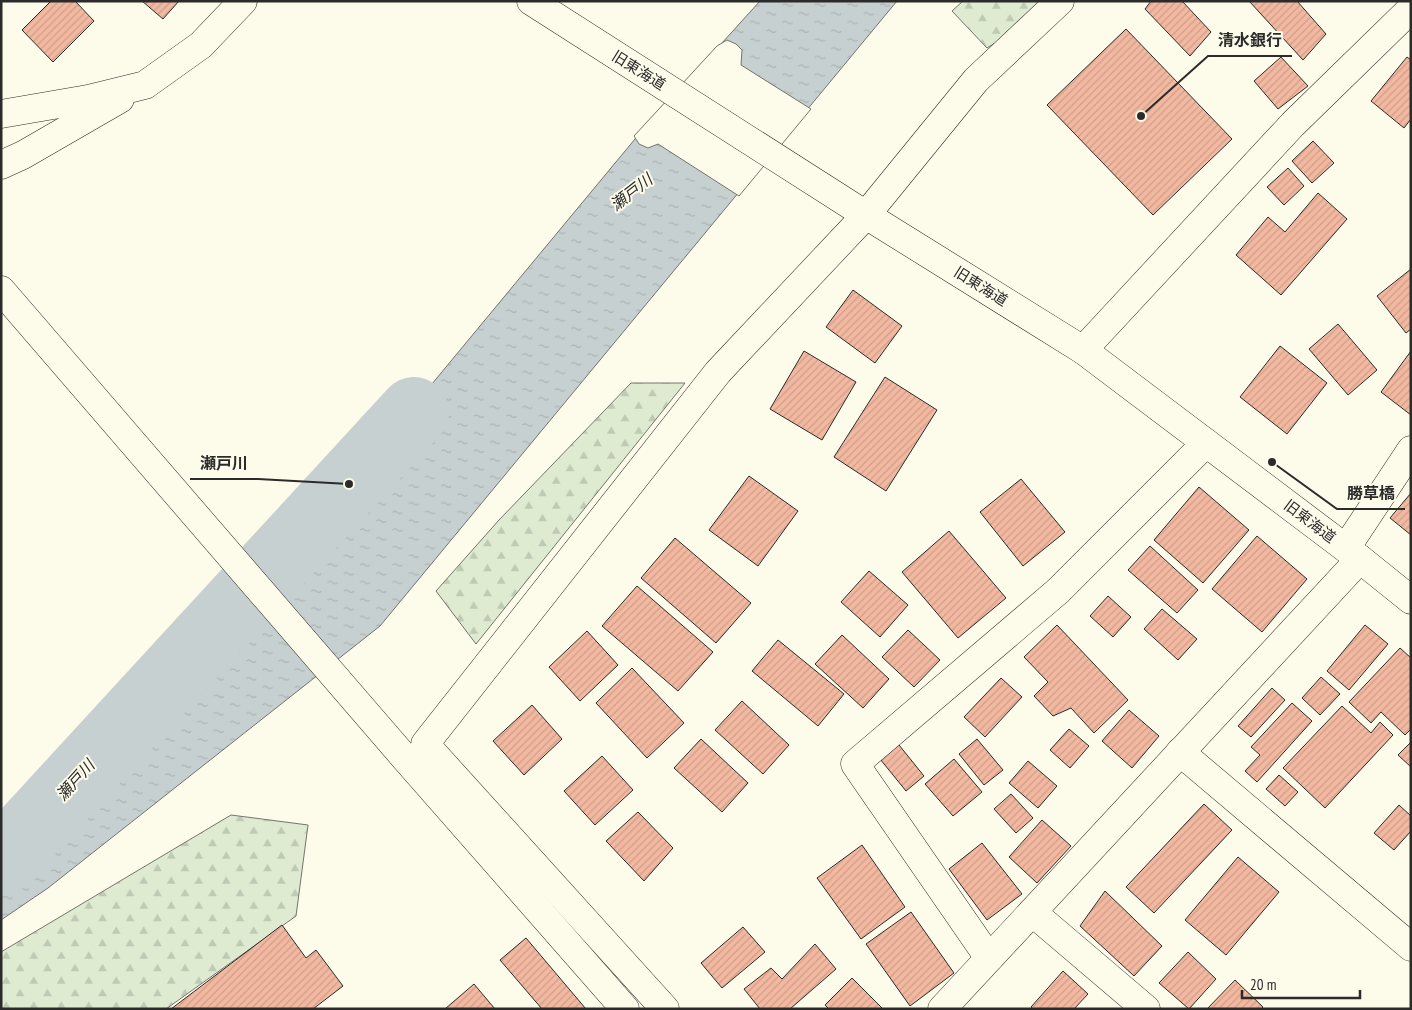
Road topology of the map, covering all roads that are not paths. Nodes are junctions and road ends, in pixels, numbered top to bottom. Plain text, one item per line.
1 (244, 1) edge
2 (531, 1) edge
3 (1060, 1) edge
4 (1411, 9) edge
5 (145, 85) junction
6 (1, 114) edge
7 (1, 165) edge
8 (866, 215) junction
9 (1, 290) edge
10 (1083, 350) junction
11 (1206, 443) junction
12 (1411, 450) edge
13 (1353, 554) junction
14 (1411, 600) edge
15 (1180, 752) junction
16 (1032, 912) junction
17 (1411, 947) edge
18 (990, 958) junction
19 (625, 1009) edge
20 (665, 1009) edge
21 (942, 1009) edge
22 (1146, 1009) edge

1 - 5 street
2 - 8 street, 旧東海道
3 - 8 street
4 - 10 street
5 - 6 street
5 - 7 street
8 - 10 street, 旧東海道
8 - 20 street
9 - 19 street
10 - 11 street, 旧東海道
11 - 13 street, 旧東海道
11 - 18 street
12 - 13 street
13 - 14 street, 旧東海道
13 - 15 street
15 - 16 street
15 - 17 street
16 - 18 street
16 - 22 street
18 - 21 street

